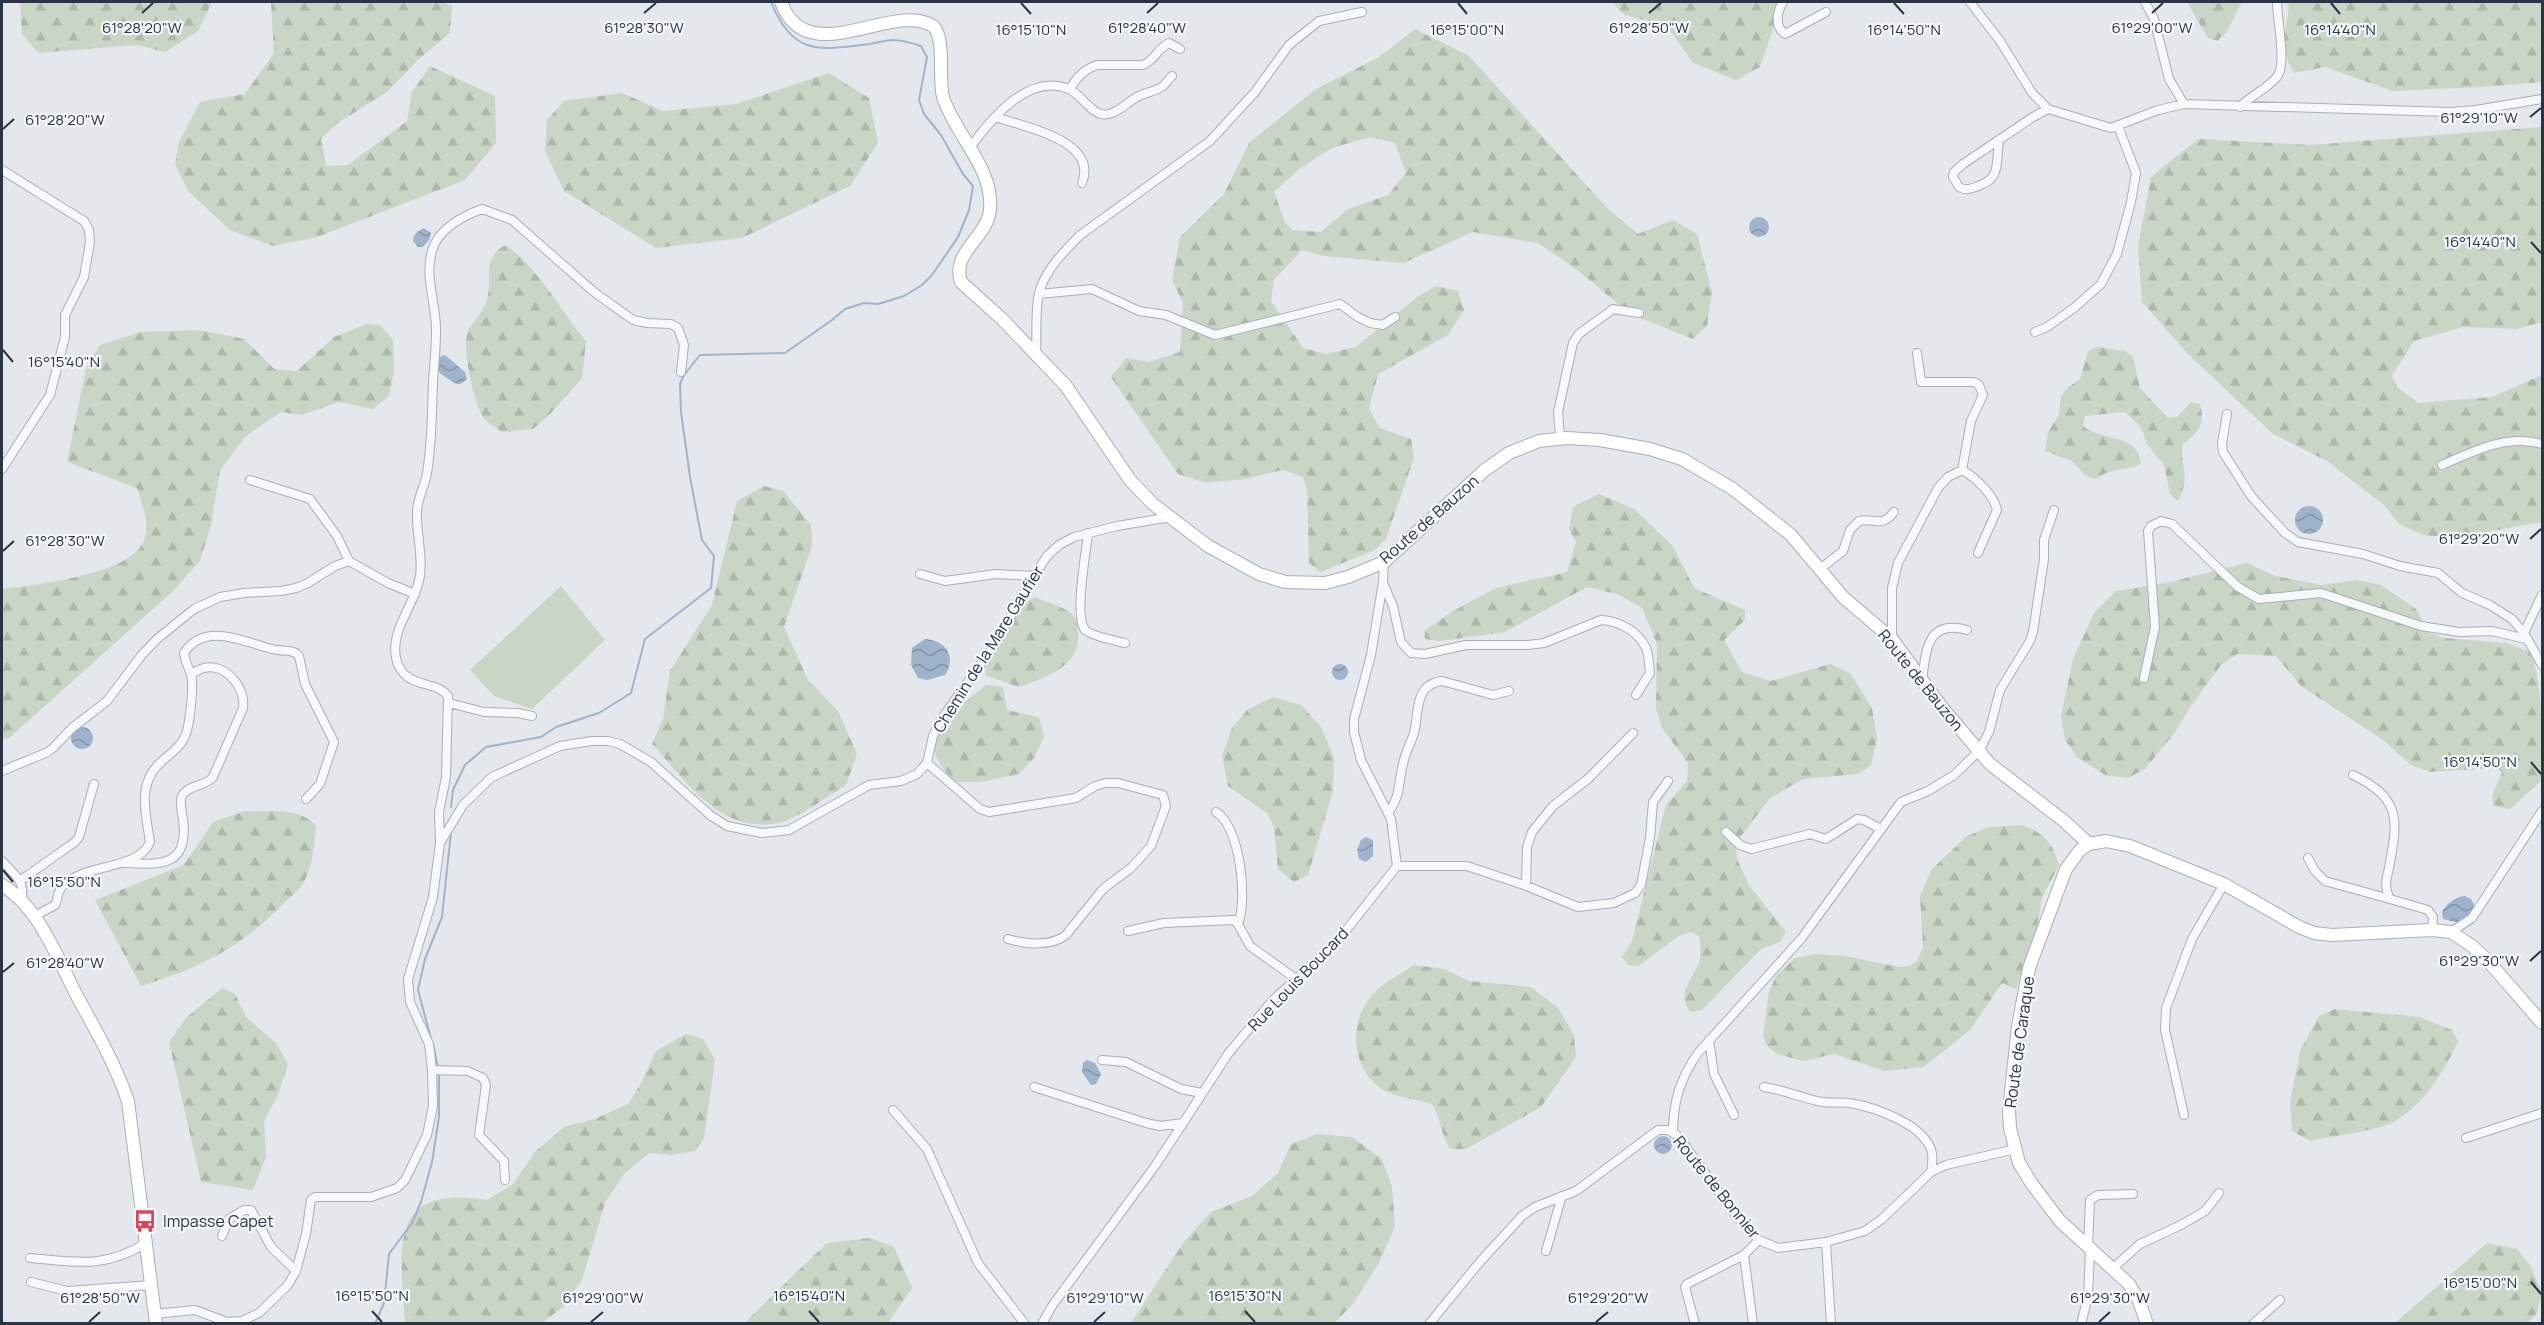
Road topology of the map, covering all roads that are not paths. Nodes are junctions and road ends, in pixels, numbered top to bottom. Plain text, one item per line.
1 (781, 2) edge
2 (1783, 2) edge
3 (1970, 2) edge
4 (2145, 2) edge
5 (2277, 2) edge
6 (1362, 12) dead end
7 (1826, 12) dead end
8 (1180, 49) dead end
9 (1172, 76) dead end
10 (1070, 89) junction
11 (2542, 99) edge
12 (2184, 104) junction
13 (2240, 107) junction
14 (2049, 109) junction
15 (994, 117) junction
16 (2118, 126) junction
17 (1999, 141) junction
18 (969, 149) junction
19 (2, 170) edge
20 (1082, 183) dead end
21 (1039, 294) junction
22 (1639, 313) dead end
23 (1395, 317) dead end
24 (2035, 332) dead end
25 (1036, 353) junction
26 (1917, 353) dead end
27 (681, 372) dead end
28 (2227, 414) dead end
29 (1560, 438) junction
30 (2542, 444) edge
31 (2442, 465) dead end
32 (2, 469) edge
33 (1962, 470) junction
34 (250, 480) dead end
35 (2054, 510) dead end
36 (1894, 512) dead end
37 (1171, 517) junction
38 (1088, 533) junction
39 (1978, 553) dead end
40 (349, 561) junction
41 (1384, 562) junction
42 (1820, 569) junction
43 (920, 574) dead end
44 (1034, 576) junction
45 (1383, 582) junction
46 (415, 594) junction
47 (2542, 595) edge
48 (1967, 630) dead end
49 (2525, 636) junction
50 (1892, 639) junction
51 (1125, 643) dead end
52 (2542, 665) edge
53 (190, 674) junction
54 (2144, 678) dead end
55 (1922, 681) junction
56 (1509, 691) dead end
57 (1636, 695) dead end
58 (449, 703) junction
59 (532, 716) dead end
60 (1633, 733) dead end
61 (1979, 751) junction
62 (927, 763) junction
63 (2, 771) edge
64 (2353, 776) dead end
65 (1668, 781) dead end
66 (94, 784) dead end
67 (306, 799) dead end
68 (1215, 812) dead end
69 (1389, 812) junction
70 (2542, 812) edge
71 (1881, 829) junction
72 (1726, 832) dead end
73 (440, 843) junction
74 (2089, 844) junction
75 (2308, 858) dead end
76 (2, 861) edge
77 (118, 863) junction
78 (1397, 866) junction
79 (21, 880) junction
80 (2224, 884) junction
81 (2, 885) edge
82 (1526, 885) junction
83 (2390, 899) junction
84 (21, 902) junction
85 (33, 917) junction
86 (1238, 924) junction
87 (2432, 930) junction
88 (1128, 931) dead end
89 (2451, 933) junction
90 (1008, 939) dead end
91 (1296, 979) junction
92 (2542, 1023) edge
93 (1709, 1040) junction
94 (1102, 1060) dead end
95 (432, 1070) junction
96 (1034, 1087) dead end
97 (1764, 1087) dead end
98 (1202, 1093) junction
99 (893, 1110) dead end
100 (2542, 1113) edge
101 (1734, 1115) dead end
102 (2184, 1115) dead end
103 (1183, 1123) junction
104 (1673, 1133) junction
105 (2466, 1138) dead end
106 (2016, 1149) junction
107 (1931, 1172) junction
108 (506, 1180) dead end
109 (2219, 1193) dead end
110 (2133, 1194) dead end
111 (1562, 1197) junction
112 (222, 1236) dead end
113 (1759, 1240) junction
114 (1826, 1242) junction
115 (146, 1243) junction
116 (2089, 1248) junction
117 (1546, 1251) dead end
118 (1744, 1254) junction
119 (30, 1258) dead end
120 (2112, 1269) junction
121 (296, 1270) junction
122 (31, 1282) dead end
123 (151, 1285) junction
124 (2280, 1300) dead end
125 (155, 1319) edge
126 (1025, 1323) edge
127 (1042, 1323) edge
128 (1429, 1323) edge
129 (1695, 1323) edge
130 (1753, 1323) edge
131 (1831, 1323) edge
132 (2081, 1323) edge
133 (2146, 1323) edge
134 (2253, 1323) edge

1 - 18 street, Route de Bauzon
2 - 7 street
3 - 14 street
4 - 12 street
5 - 13 street
6 - 21 street
8 - 10 street
9 - 10 street
10 - 15 street
11 - 13 street
12 - 13 street
12 - 16 street
14 - 16 street
14 - 17 street
15 - 18 street
15 - 20 street
16 - 24 street
17 - 17 street
18 - 25 street, Route de Bauzon
19 - 32 street
21 - 23 street
21 - 25 street
22 - 29 street
25 - 37 street, Route de Bauzon
26 - 33 street
27 - 46 street
28 - 49 street
29 - 41 street, Route de Bauzon
29 - 42 street, Route de Bauzon
30 - 31 street
33 - 39 street
33 - 50 street
34 - 40 street
35 - 61 street
36 - 42 street
37 - 38 street, Chemin de la Mare Gaufier
37 - 41 street, Route de Bauzon
38 - 44 street, Chemin de la Mare Gaufier
38 - 51 street
40 - 46 street
40 - 63 street
41 - 45 street
42 - 50 street, Route de Bauzon
43 - 44 street
44 - 62 street, Chemin de la Mare Gaufier
45 - 57 street
45 - 69 street
46 - 58 street
47 - 49 street
48 - 55 street
49 - 52 street
49 - 54 street
50 - 55 street, Route de Bauzon
53 - 67 street
53 - 77 street
53 - 77 street
55 - 61 street, Route de Bauzon
56 - 69 street
58 - 59 street
58 - 73 street
60 - 82 street
61 - 71 street
61 - 74 street, Route de Bauzon
62 - 73 street
62 - 90 street
64 - 83 street
65 - 82 street
66 - 79 street
68 - 86 street
69 - 78 street
70 - 89 street
71 - 72 street
71 - 93 street
73 - 95 street
74 - 80 street
74 - 106 street, Route de Caraque
75 - 83 street
76 - 79 street
77 - 85 street
78 - 82 street
78 - 91 street, Rue Louis Boucard
79 - 84 street
80 - 87 street
80 - 102 street
81 - 84 street
83 - 87 street
84 - 85 street
85 - 115 street
86 - 88 street
86 - 91 street
87 - 89 street
89 - 92 street
91 - 98 street, Rue Louis Boucard
93 - 101 street
93 - 104 street
94 - 98 street
95 - 108 street
95 - 121 street
96 - 103 street
97 - 107 street
98 - 103 street, Rue Louis Boucard
99 - 126 street
100 - 105 street
103 - 127 street, Rue Louis Boucard
104 - 111 street, Route de Bonnier
104 - 113 street, Route de Bonnier
106 - 107 street, Route de Bonnier
106 - 116 street, Route de Caraque
107 - 114 street, Route de Bonnier
109 - 120 street
110 - 116 street
111 - 117 street
111 - 128 street, Route de Bonnier
112 - 121 street
113 - 114 street, Route de Bonnier
113 - 118 street
114 - 131 street
115 - 119 street
115 - 123 street
116 - 120 street, Route de Caraque
116 - 132 street
118 - 129 street
118 - 130 street
120 - 133 street, Route de Caraque
121 - 125 street
122 - 123 street
123 - 125 street
124 - 134 street

